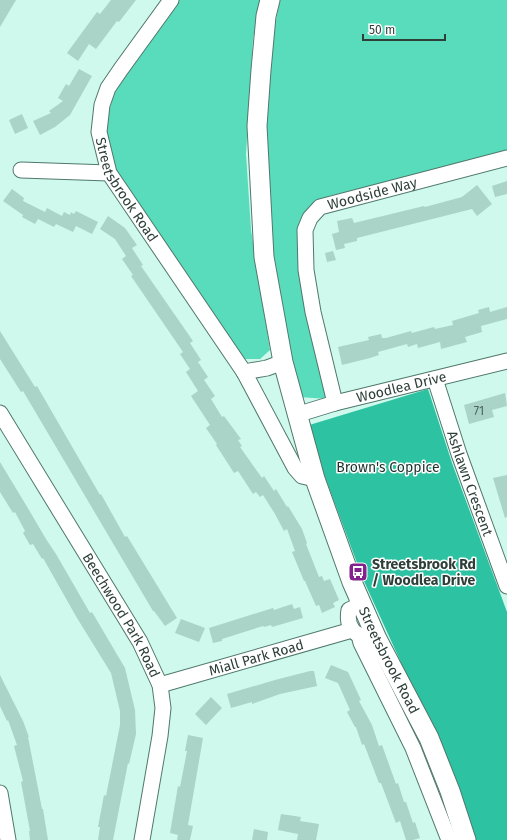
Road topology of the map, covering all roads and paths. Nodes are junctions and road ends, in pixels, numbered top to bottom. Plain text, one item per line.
1 (171, 0) edge
2 (270, 0) edge
3 (507, 158) edge
4 (21, 170) dead end
5 (109, 173) junction
6 (507, 361) edge
7 (283, 362) junction
8 (244, 372) junction
9 (435, 379) junction
10 (335, 403) junction
11 (0, 413) edge
12 (296, 415) junction
13 (315, 479) junction
14 (507, 586) edge
15 (361, 604) junction
16 (356, 632) junction
17 (377, 640) junction
18 (160, 685) junction
19 (1, 801) edge
20 (8, 840) edge
21 (142, 840) edge
22 (449, 840) edge
23 (466, 840) edge

1 - 5 street, Streetsbrook Road
2 - 7 main road, Streetsbrook Road
3 - 10 street, Woodside Way
4 - 5 street
5 - 8 street, Streetsbrook Road
6 - 9 street, Woodlea Drive
7 - 8 street
7 - 12 main road, Streetsbrook Road
8 - 13 street, Streetsbrook Road
9 - 10 street, Woodlea Drive
9 - 14 street, Ashlawn Crescent
10 - 12 street, Woodlea Drive
11 - 18 street, Beechwood Park Road
12 - 13 main road, Streetsbrook Road
13 - 15 main road, Streetsbrook Road
15 - 16 street
15 - 17 main road, Streetsbrook Road
16 - 17 street
16 - 18 street, Miall Park Road
16 - 22 street, Streetsbrook Road
17 - 23 main road, Streetsbrook Road
18 - 21 street, Beechwood Park Road
19 - 20 street

